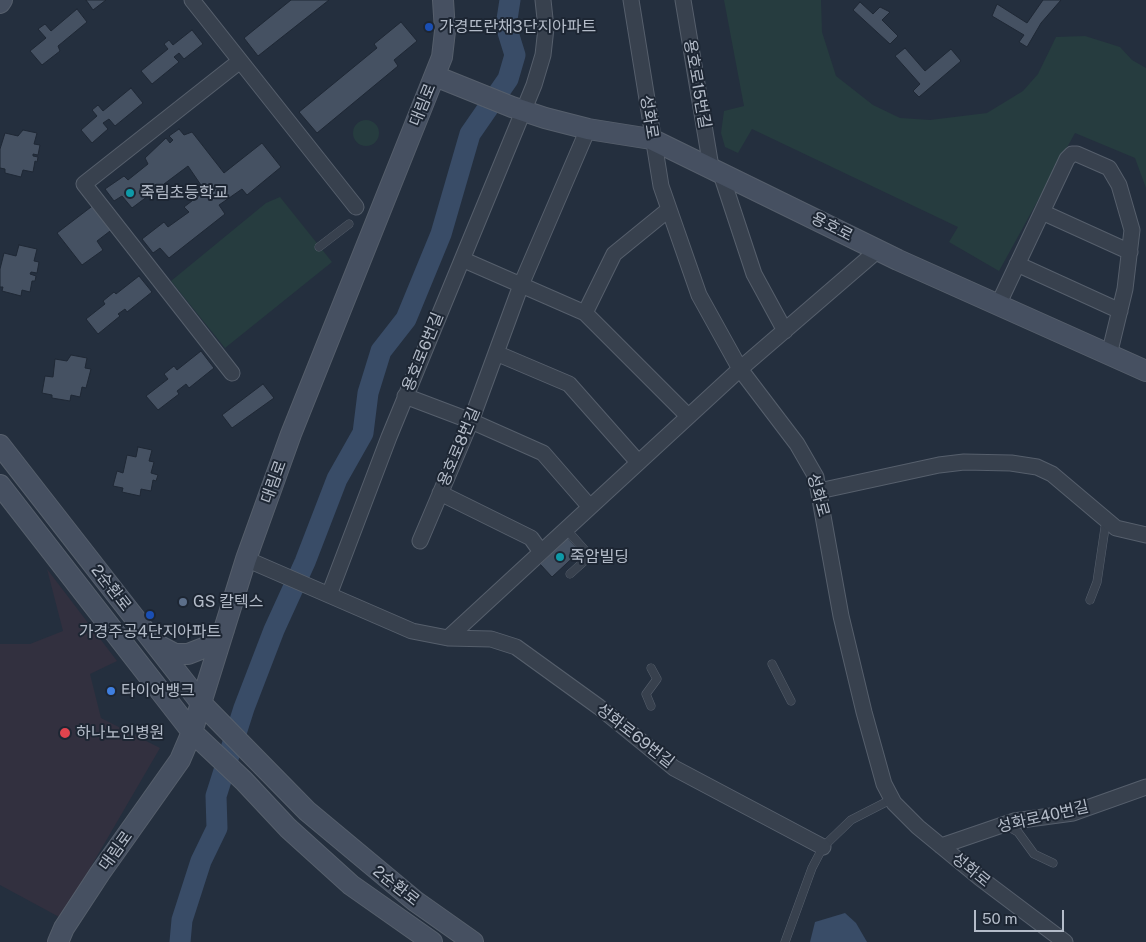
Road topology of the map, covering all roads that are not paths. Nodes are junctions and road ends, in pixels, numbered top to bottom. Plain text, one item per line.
1 (192, 0) edge
2 (443, 0) edge
3 (543, 0) edge
4 (631, 0) edge
5 (683, 0) edge
6 (240, 61) junction
7 (435, 76) junction
8 (517, 109) junction
9 (588, 129) junction
10 (651, 139) junction
11 (715, 169) junction
12 (356, 207) dead end
13 (668, 210) junction
14 (1042, 212) junction
15 (349, 224) dead end
16 (319, 247) dead end
17 (878, 250) junction
18 (1130, 252) junction
19 (464, 260) dead end
20 (1017, 264) junction
21 (522, 286) junction
22 (998, 305) junction
23 (1120, 311) junction
24 (585, 313) junction
25 (785, 331) junction
26 (496, 352) junction
27 (1109, 355) junction
28 (740, 369) junction
29 (1146, 371) edge
30 (232, 373) dead end
31 (405, 396) junction
32 (688, 416) junction
33 (471, 421) junction
34 (0, 445) edge
35 (638, 462) junction
36 (0, 485) edge
37 (819, 491) junction
38 (440, 493) junction
39 (590, 507) junction
40 (1106, 521) junction
41 (566, 529) junction
42 (1146, 535) edge
43 (420, 541) dead end
44 (541, 552) junction
45 (246, 559) junction
46 (570, 574) dead end
47 (329, 595) junction
48 (1090, 600) dead end
49 (225, 629) junction
50 (448, 638) junction
51 (155, 643) junction
52 (772, 664) dead end
53 (651, 668) dead end
54 (791, 701) dead end
55 (201, 703) junction
56 (651, 706) dead end
57 (192, 732) junction
58 (1146, 787) edge
59 (892, 799) junction
60 (1004, 824) junction
61 (941, 846) junction
62 (823, 847) junction
63 (1053, 863) dead end
64 (58, 942) edge
65 (432, 942) edge
66 (473, 942) edge
67 (785, 942) edge
68 (1065, 942) edge

1 - 6 street
2 - 7 street, 대림로
3 - 8 street, 용호로6번길
4 - 10 street, 성화로
5 - 11 street, 용호로15번길
6 - 12 street
6 - 30 street
7 - 8 street, 용호로
7 - 45 street, 대림로
8 - 9 street, 용호로
8 - 31 street, 용호로6번길
9 - 10 street, 용호로
9 - 21 street, 용호로8번길
10 - 11 street, 용호로
10 - 13 street, 성화로
11 - 17 street, 용호로
11 - 25 street, 용호로15번길
13 - 24 street
13 - 28 street, 성화로
14 - 18 street
14 - 18 street
14 - 20 street
15 - 16 lane
17 - 22 street, 용호로
17 - 25 street
18 - 23 street
19 - 21 street
20 - 22 street
20 - 23 street
21 - 24 street
21 - 26 street, 용호로8번길
22 - 27 street, 용호로
23 - 27 street
24 - 32 street
25 - 28 street
26 - 33 street, 용호로8번길
26 - 35 street
27 - 29 street, 용호로
28 - 32 street
28 - 37 street, 성화로
31 - 33 street
31 - 47 street, 용호로6번길
32 - 35 street
33 - 38 street, 용호로8번길
33 - 39 street
34 - 51 street, 2순환로
35 - 39 street
36 - 57 street, 2순환로
37 - 40 street
37 - 59 street, 성화로
38 - 43 street, 용호로8번길
38 - 44 street
39 - 41 street
40 - 42 street
40 - 48 lane
41 - 44 street
41 - 46 lane
44 - 50 street
45 - 47 street, 성화로69번길
45 - 49 street, 대림로
47 - 50 street, 성화로69번길
49 - 51 street
49 - 55 street, 대림로
50 - 62 street, 성화로69번길
51 - 55 street, 2순환로
52 - 54 lane
53 - 56 lane
55 - 57 street, 대림로
55 - 66 street, 2순환로
57 - 64 street, 대림로
57 - 65 street, 2순환로
58 - 60 street, 성화로40번길
59 - 61 street, 성화로
59 - 62 lane
60 - 61 street, 성화로40번길
60 - 63 lane
61 - 68 street, 성화로
62 - 67 lane

